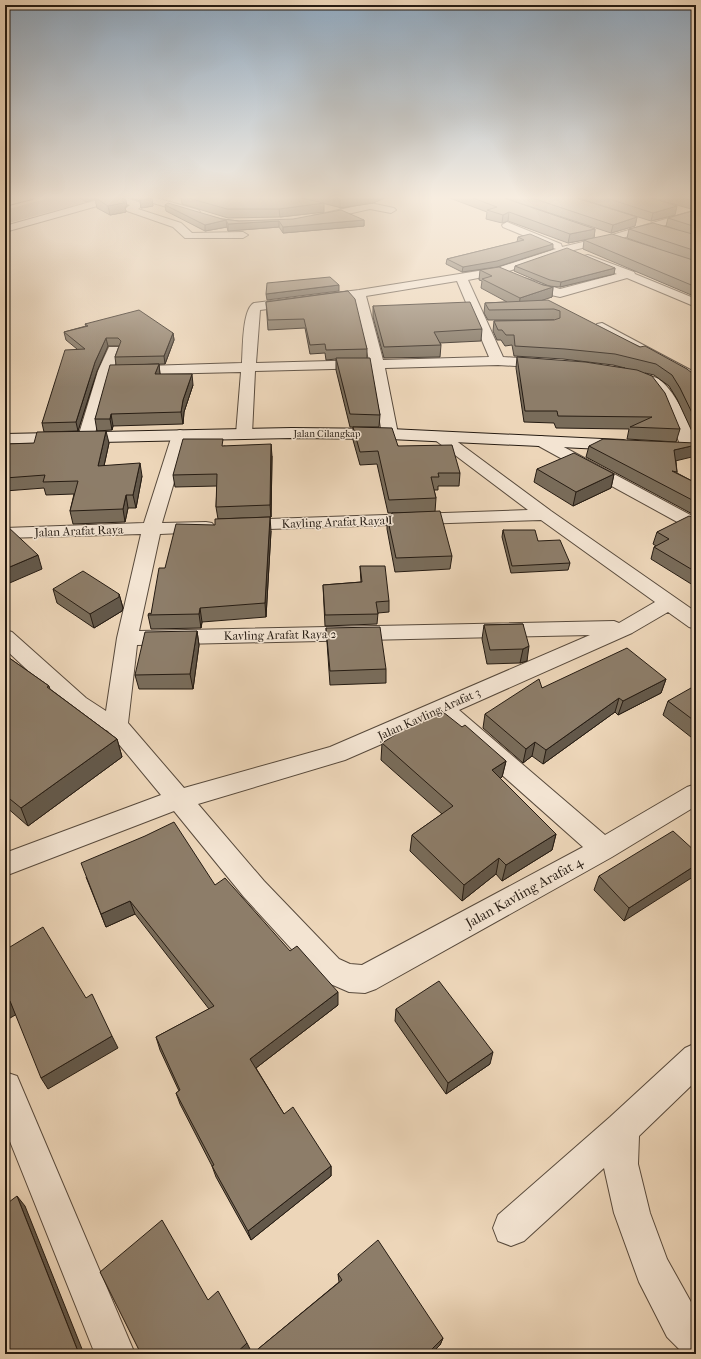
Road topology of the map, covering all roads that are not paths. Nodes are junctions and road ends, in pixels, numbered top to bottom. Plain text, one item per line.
1 (531, 260) edge
2 (595, 260) edge
3 (499, 271) junction
4 (630, 274) junction
5 (461, 277) junction
6 (359, 294) junction
7 (696, 303) edge
8 (483, 326) junction
9 (498, 326) edge
10 (602, 327) edge
11 (114, 350) dead end
12 (498, 361) junction
13 (377, 364) junction
14 (561, 365) edge
15 (249, 367) junction
16 (105, 371) junction
17 (640, 377) edge
18 (696, 379) edge
19 (244, 434) junction
20 (390, 434) junction
21 (180, 435) junction
22 (86, 437) junction
23 (441, 437) junction
24 (5, 438) edge
25 (541, 441) junction
26 (635, 446) edge
27 (674, 448) edge
28 (693, 449) edge
29 (545, 514) junction
30 (696, 525) edge
31 (152, 528) junction
32 (5, 533) edge
33 (670, 603) junction
34 (696, 622) edge
35 (624, 628) junction
36 (5, 636) edge
37 (127, 638) junction
38 (442, 708) junction
39 (116, 725) junction
40 (696, 794) edge
41 (179, 798) junction
42 (603, 849) junction
43 (5, 865) edge
44 (696, 1059) edge
45 (5, 1088) edge
46 (622, 1129) junction
47 (511, 1228) dead end
48 (696, 1338) edge
49 (115, 1354) edge

1 - 3 street
2 - 4 street
3 - 4 street
3 - 5 street
4 - 7 street
5 - 6 street
5 - 8 street
6 - 13 street
6 - 15 street
8 - 9 street
8 - 12 street
10 - 18 street
11 - 16 street
12 - 13 street
12 - 14 street
13 - 15 street
13 - 20 street
15 - 16 street
15 - 19 street
16 - 22 street
17 - 28 street
19 - 20 street, Jalan Cilangkap
19 - 21 street, Jalan Cilangkap
20 - 23 street, Jalan Cilangkap
21 - 22 street, Jalan Cilangkap
21 - 31 street
22 - 24 street, Jalan Cilangkap
23 - 25 street, Jalan Cilangkap
23 - 29 street
25 - 26 street, Jalan Cilangkap
25 - 30 street
27 - 28 street
29 - 31 street, Kavling Arafat Raya I
29 - 33 street
31 - 32 street, Jalan Arafat Raya
31 - 37 street
33 - 34 street
33 - 35 street, Jalan Kavling Arafat 3
35 - 37 street, Kavling Arafat Raya 2
35 - 38 street, Jalan Kavling Arafat 3
36 - 39 street
37 - 39 street
38 - 41 street, Jalan Kavling Arafat 3
38 - 42 street
39 - 41 street
40 - 42 street, Jalan Kavling Arafat 4
41 - 42 street, Jalan Kavling Arafat 4
41 - 43 street, Jalan Kavling Arafat 3
44 - 46 street
45 - 49 street
46 - 47 street
46 - 48 street

